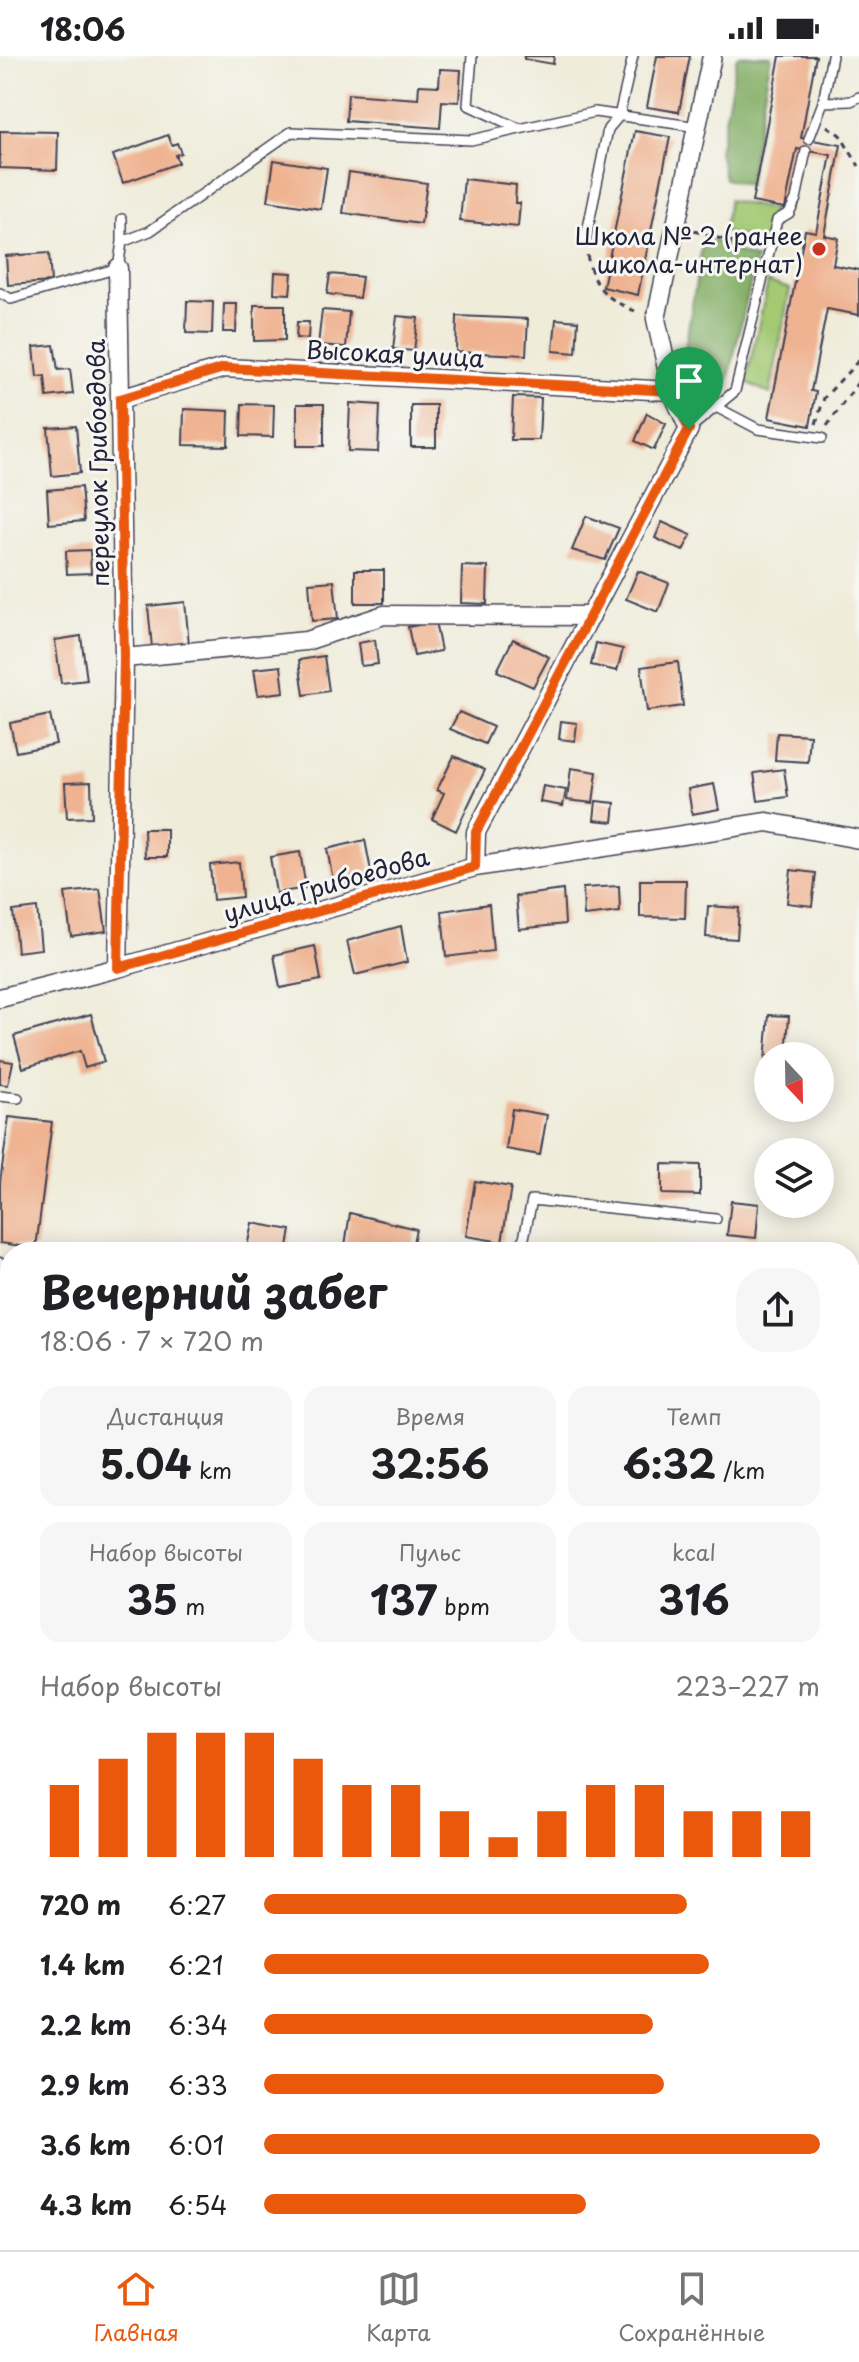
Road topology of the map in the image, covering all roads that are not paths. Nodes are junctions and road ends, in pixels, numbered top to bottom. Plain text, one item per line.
1 (472, 56) edge
2 (633, 56) edge
3 (712, 56) edge
4 (832, 56) edge
5 (859, 97) edge
6 (823, 102) junction
7 (619, 116) junction
8 (698, 127) junction
9 (520, 129) junction
10 (809, 139) dead end
11 (806, 151) dead end
12 (122, 219) dead end
13 (122, 242) junction
14 (585, 243) road end
15 (118, 268) junction
16 (0, 293) edge
17 (672, 391) junction
18 (120, 399) junction
19 (716, 407) junction
20 (689, 429) junction
21 (822, 435) road end
22 (591, 616) junction
23 (124, 658) junction
24 (859, 839) edge
25 (475, 867) junction
26 (118, 968) junction
27 (0, 998) edge
28 (0, 1096) edge
29 (18, 1098) dead end
30 (716, 1219) dead end
31 (523, 1242) edge

1 - 9 lane
2 - 7 lane
3 - 8 street
4 - 6 lane
5 - 6 lane
6 - 10 lane
7 - 8 lane
7 - 9 lane
7 - 14 lane
8 - 17 street
9 - 13 lane
11 - 19 lane
12 - 13 lane
13 - 15 lane
15 - 16 lane
15 - 18 street, переулок Грибоедова
17 - 18 street, Высокая улица
17 - 20 street
18 - 23 street, переулок Грибоедова
19 - 20 lane
19 - 21 lane
20 - 22 street
22 - 23 street
22 - 25 street
23 - 26 street, переулок Грибоедова
24 - 25 street, улица Грибоедова
25 - 26 street, улица Грибоедова
26 - 27 street, улица Грибоедова
28 - 29 lane
30 - 31 lane

